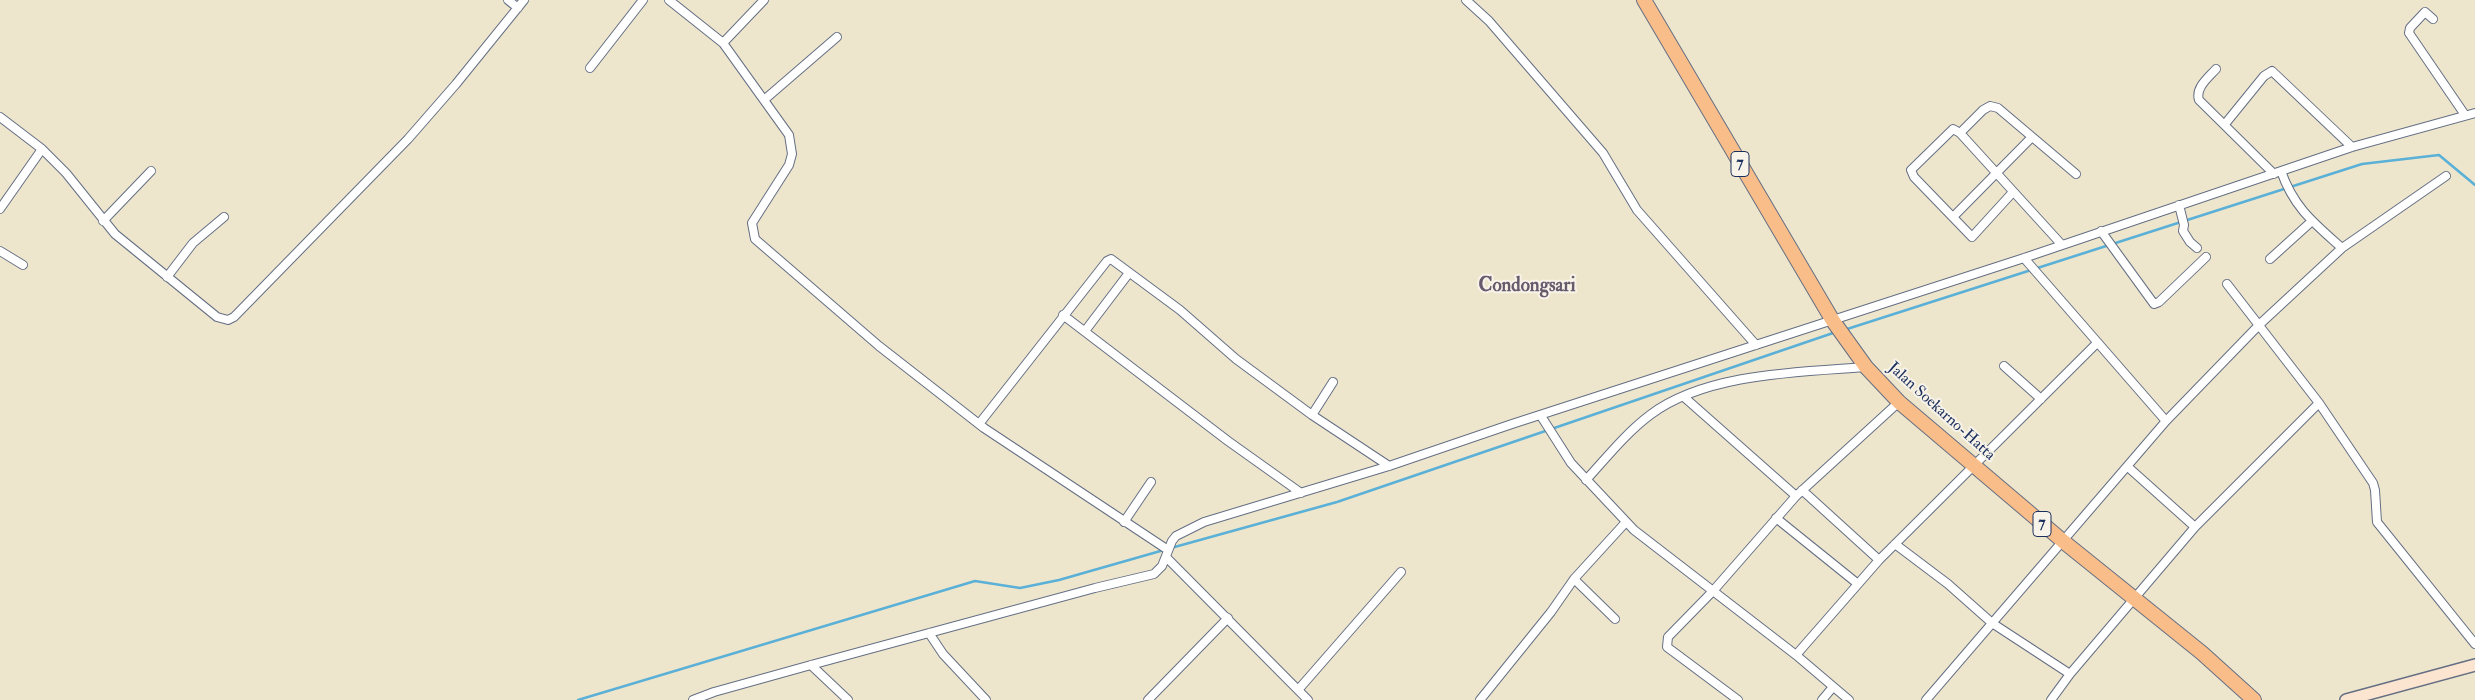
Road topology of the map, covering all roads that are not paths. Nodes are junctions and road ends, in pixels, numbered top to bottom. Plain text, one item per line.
1 (508, 0) edge
2 (524, 0) edge
3 (643, 0) edge
4 (669, 0) edge
5 (1466, 0) edge
6 (1644, 0) edge
7 (761, 1) edge
8 (518, 8) junction
9 (2433, 18) dead end
10 (837, 37) dead end
11 (723, 43) junction
12 (590, 68) dead end
13 (2216, 69) dead end
14 (764, 100) junction
15 (2475, 113) edge
16 (2465, 115) junction
17 (0, 116) edge
18 (2225, 124) junction
19 (1960, 133) junction
20 (2032, 137) junction
21 (2352, 147) junction
22 (42, 149) junction
23 (151, 171) dead end
24 (2277, 172) junction
25 (1996, 173) junction
26 (2076, 174) dead end
27 (2446, 176) dead end
28 (2014, 192) junction
29 (0, 209) edge
30 (2180, 209) junction
31 (1954, 216) junction
32 (224, 217) dead end
33 (103, 221) junction
34 (2312, 221) junction
35 (2101, 231) junction
36 (2062, 245) junction
37 (2197, 248) dead end
38 (2342, 248) junction
39 (0, 251) edge
40 (2206, 257) dead end
41 (2024, 258) junction
42 (2270, 259) dead end
43 (23, 265) dead end
44 (1129, 273) junction
45 (167, 277) junction
46 (2228, 284) dead end
47 (1063, 315) junction
48 (2260, 324) junction
49 (1838, 328) junction
50 (1085, 331) junction
51 (2097, 343) junction
52 (1756, 345) junction
53 (2004, 366) dead end
54 (1866, 367) junction
55 (1333, 382) dead end
56 (1684, 397) junction
57 (2041, 399) junction
58 (1899, 402) junction
59 (2319, 403) junction
60 (1312, 415) junction
61 (1540, 416) junction
62 (2166, 422) junction
63 (979, 424) junction
64 (1389, 466) junction
65 (1973, 466) junction
66 (2128, 466) junction
67 (1586, 480) junction
68 (1151, 482) dead end
69 (1802, 490) junction
70 (1301, 492) junction
71 (1796, 496) junction
72 (1776, 518) junction
73 (1124, 522) junction
74 (1626, 522) junction
75 (2195, 527) junction
76 (2064, 542) junction
77 (1895, 544) junction
78 (1167, 553) junction
79 (1879, 560) junction
80 (1401, 572) dead end
81 (1574, 579) junction
82 (1858, 584) junction
83 (1713, 591) junction
84 (2134, 599) junction
85 (1228, 618) junction
86 (1615, 619) dead end
87 (1992, 623) junction
88 (929, 633) junction
89 (2475, 644) edge
90 (1796, 655) junction
91 (811, 665) junction
92 (2475, 665) edge
93 (2070, 674) junction
94 (1833, 687) junction
95 (1298, 690) junction
96 (693, 700) edge
97 (848, 700) edge
98 (986, 700) edge
99 (1148, 700) edge
100 (1308, 700) edge
101 (1480, 700) edge
102 (1738, 700) edge
103 (1822, 700) edge
104 (1849, 700) edge
105 (1926, 700) edge
106 (2050, 700) edge
107 (2254, 700) edge
108 (2346, 700) edge

1 - 8 street
2 - 8 street
3 - 12 street
4 - 11 street
5 - 52 street
6 - 49 highway, Jalan Soekarno-Hatta / 7
7 - 11 street
8 - 45 street
9 - 16 street
10 - 14 street
11 - 14 street
13 - 18 street
14 - 63 street
15 - 16 street
16 - 21 street
17 - 22 street
18 - 21 street
18 - 24 street
19 - 20 street
19 - 25 street
19 - 31 street
20 - 25 street
20 - 26 street
21 - 24 street
22 - 29 street
22 - 33 street
23 - 33 street
24 - 30 street
24 - 34 street
25 - 28 street
25 - 31 street
27 - 38 street
28 - 31 street
28 - 36 street
30 - 35 street
30 - 37 street
32 - 45 street
33 - 45 street
34 - 38 street
34 - 42 street
35 - 36 street
35 - 40 street
36 - 41 street
38 - 48 street
39 - 43 street
41 - 49 street
41 - 51 street
44 - 47 street
44 - 50 street
44 - 60 street
46 - 48 street
47 - 50 street
47 - 63 street
48 - 59 street
48 - 62 street
49 - 52 street
49 - 54 highway, Jalan Soekarno-Hatta / 7
50 - 70 street
51 - 57 street
51 - 62 street
52 - 61 street
53 - 57 street
54 - 56 street
54 - 58 highway, Jalan Soekarno-Hatta / 7
55 - 60 street
56 - 67 street
56 - 71 street
57 - 65 street
58 - 65 highway, Jalan Soekarno-Hatta / 7
58 - 69 street
59 - 75 street
59 - 89 street
60 - 64 street
61 - 64 street
61 - 67 street
62 - 66 street
63 - 73 street
64 - 70 street
65 - 76 highway, Jalan Soekarno-Hatta / 7
65 - 77 street
66 - 75 street
66 - 76 street
67 - 74 street
68 - 73 street
69 - 71 street
69 - 79 street
70 - 78 street
71 - 72 street
72 - 82 street
72 - 83 street
73 - 78 street
74 - 81 street
74 - 83 street
75 - 84 street
76 - 84 highway, Jalan Soekarno-Hatta / 7
76 - 87 street
77 - 79 street
77 - 87 street
78 - 85 street
78 - 88 street
79 - 82 street
80 - 95 street
81 - 86 street
81 - 101 street
82 - 90 street
83 - 90 street
83 - 102 street
84 - 93 street
84 - 107 highway, Jalan Soekarno-Hatta / 7
85 - 95 street
85 - 99 street
87 - 93 street
87 - 105 street
88 - 91 street
88 - 98 street
90 - 94 street
91 - 96 street
91 - 97 street
92 - 108 main road
93 - 106 street
94 - 103 street
94 - 104 street
95 - 100 street

